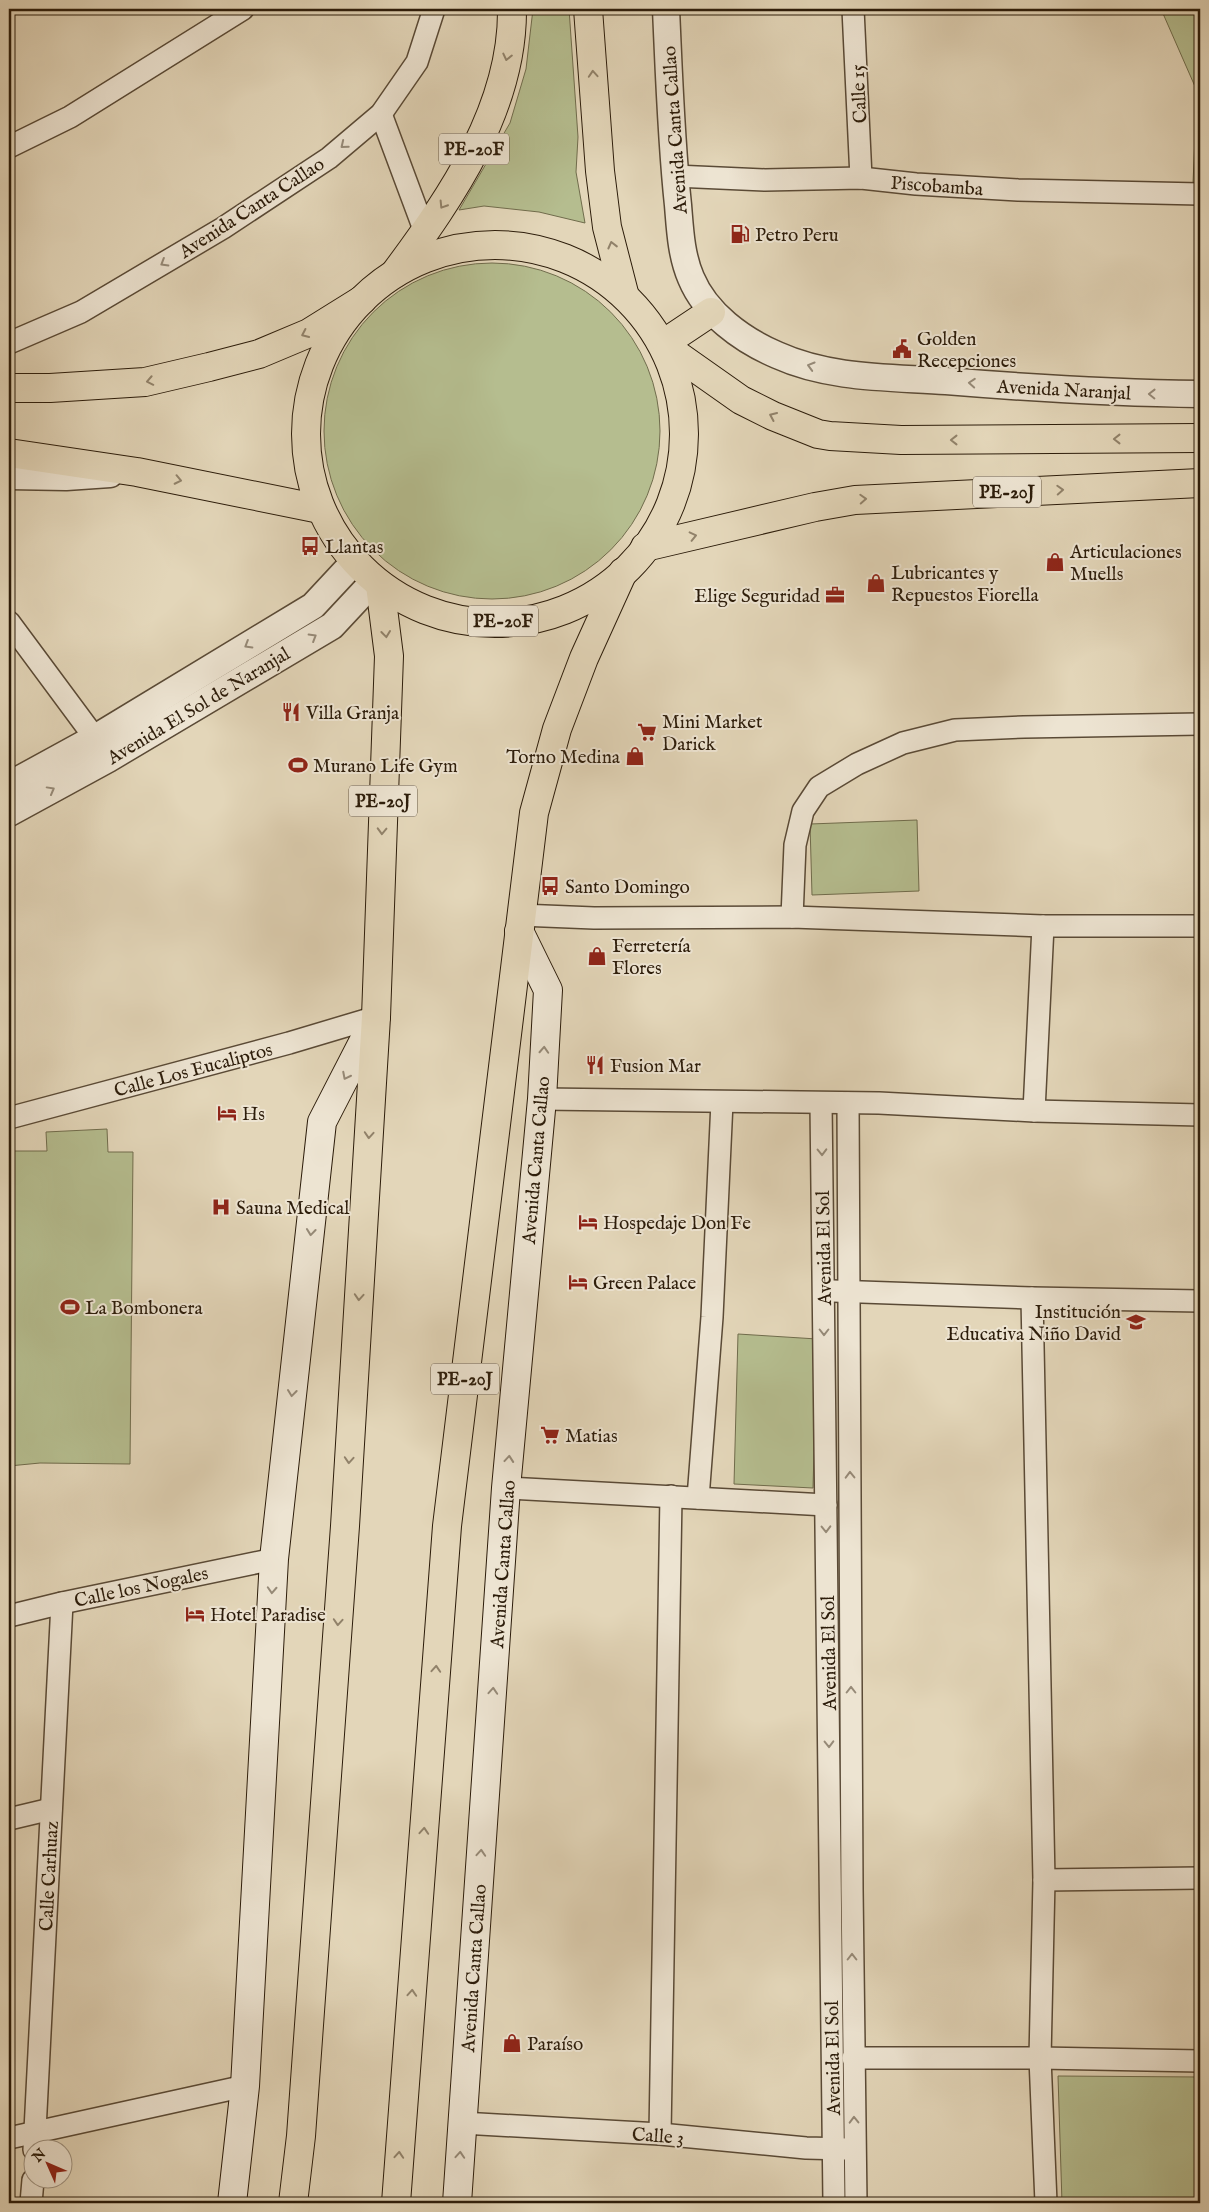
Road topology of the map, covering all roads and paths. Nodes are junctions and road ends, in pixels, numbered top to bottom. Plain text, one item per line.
1 (242, 9) edge
2 (434, 9) edge
3 (512, 9) edge
4 (588, 9) edge
5 (666, 9) edge
6 (853, 9) edge
7 (381, 114) junction
8 (9, 147) edge
9 (674, 176) junction
10 (861, 178) junction
11 (1200, 194) edge
12 (425, 232) junction
13 (683, 251) joint
14 (395, 273) junction
15 (624, 293) junction
16 (362, 300) junction
17 (712, 312) junction
18 (9, 343) edge
19 (668, 346) junction
20 (9, 388) edge
21 (1200, 394) edge
22 (1200, 438) edge
23 (9, 453) edge
24 (137, 472) junction
25 (9, 476) edge
26 (1200, 483) edge
27 (320, 509) junction
28 (645, 547) junction
29 (354, 562) junction
30 (623, 572) junction
31 (377, 583) junction
32 (9, 622) edge
33 (1200, 724) edge
34 (95, 738) junction
35 (9, 785) edge
36 (9, 813) edge
37 (792, 917) junction
38 (519, 923) junction
39 (1043, 926) junction
40 (1200, 926) edge
41 (376, 1017) junction
42 (542, 1099) junction
43 (722, 1102) junction
44 (821, 1103) junction
45 (848, 1103) junction
46 (1034, 1111) junction
47 (1200, 1114) edge
48 (9, 1118) edge
49 (824, 1291) junction
50 (848, 1291) junction
51 (1032, 1298) junction
52 (1200, 1301) edge
53 (506, 1488) junction
54 (671, 1496) junction
55 (698, 1498) junction
56 (826, 1505) junction
57 (274, 1559) junction
58 (62, 1603) junction
59 (9, 1616) edge
60 (51, 1809) junction
61 (9, 1819) edge
62 (1200, 1878) edge
63 (1044, 1880) junction
64 (853, 2058) junction
65 (1040, 2058) junction
66 (1200, 2061) edge
67 (245, 2086) junction
68 (462, 2123) junction
69 (660, 2134) junction
70 (9, 2138) edge
71 (26, 2140) edge
72 (35, 2140) edge
73 (39, 2140) edge
74 (844, 2149) junction
75 (32, 2190) edge
76 (31, 2203) edge
77 (232, 2203) edge
78 (293, 2203) edge
79 (396, 2203) edge
80 (457, 2203) edge
81 (834, 2203) edge
82 (856, 2203) edge
83 (1046, 2203) edge

1 - 8 street
2 - 7 street, Avenida Canta Callao
3 -> 12 main road, PE-20F
15 -> 4 main road
5 - 9 street, Avenida Canta Callao
6 - 10 street, Calle 15
7 - 12 street
7 -> 18 street, Avenida Canta Callao
9 - 10 street, Piscobamba
9 - 13 street, Avenida Canta Callao
10 - 11 street, Piscobamba
12 - 14 main road, PE-20F
13 - 17 street, Avenida Naranjal
14 - 15 main road, PE-20F
14 - 16 main road, PE-20F
15 - 19 main road, PE-20F
16 -> 20 main road
16 - 27 main road, PE-20F
17 - 19 main road
21 -> 17 street, Avenida Naranjal
22 -> 19 main road
19 - 28 main road, PE-20F
23 - 24 main road
24 - 25 street
24 -> 27 main road
28 -> 26 main road, PE-20J
27 - 29 main road, PE-20F
28 - 30 main road, PE-20F
29 - 31 main road, PE-20F
29 -> 34 street, Avenida El Sol de Naranjal
30 - 31 main road, PE-20F
30 - 38 main road, PE-20J
36 -> 31 street, Avenida El Sol de Naranjal
31 -> 41 main road, PE-20J
32 - 34 street
33 - 37 street
34 - 35 street, Avenida El Sol de Naranjal
37 - 38 street
37 - 39 street
42 -> 38 main road, Avenida Canta Callao
79 -> 38 main road, PE-20J
39 - 40 street
39 - 46 street
41 - 48 street, Calle Los Eucaliptos
41 -> 57 main road
41 -> 78 main road, PE-20J
42 - 43 street
53 -> 42 main road, Avenida Canta Callao
43 - 44 street
43 - 55 street
44 - 45 street
44 -> 49 street, Avenida El Sol
45 - 46 street
45 - 50 street, Avenida El Sol
46 - 47 street
49 - 50 street
49 -> 56 street, Avenida El Sol
50 - 51 street
64 -> 50 street, Avenida El Sol
51 - 52 street
51 - 63 street
53 - 54 street
68 -> 53 main road, Avenida Canta Callao
54 - 55 street
54 - 69 street
55 - 56 street
56 -> 74 street, Avenida El Sol
57 - 58 street, Calle los Nogales
57 -> 67 main road
58 - 59 street, Calle los Nogales
58 - 60 street, Calle Carhuaz
60 - 61 street
60 - 72 street, Calle Carhuaz
62 - 63 street
63 - 65 street
64 - 65 street
74 -> 64 street, Avenida El Sol
65 - 66 street
65 - 83 street
67 - 73 street
67 - 77 main road
68 - 69 street, Calle 3
80 -> 68 main road, Avenida Canta Callao
69 - 74 street, Calle 3
70 - 71 street
74 - 81 street, Avenida El Sol
74 - 82 street, Avenida El Sol
75 - 76 street

